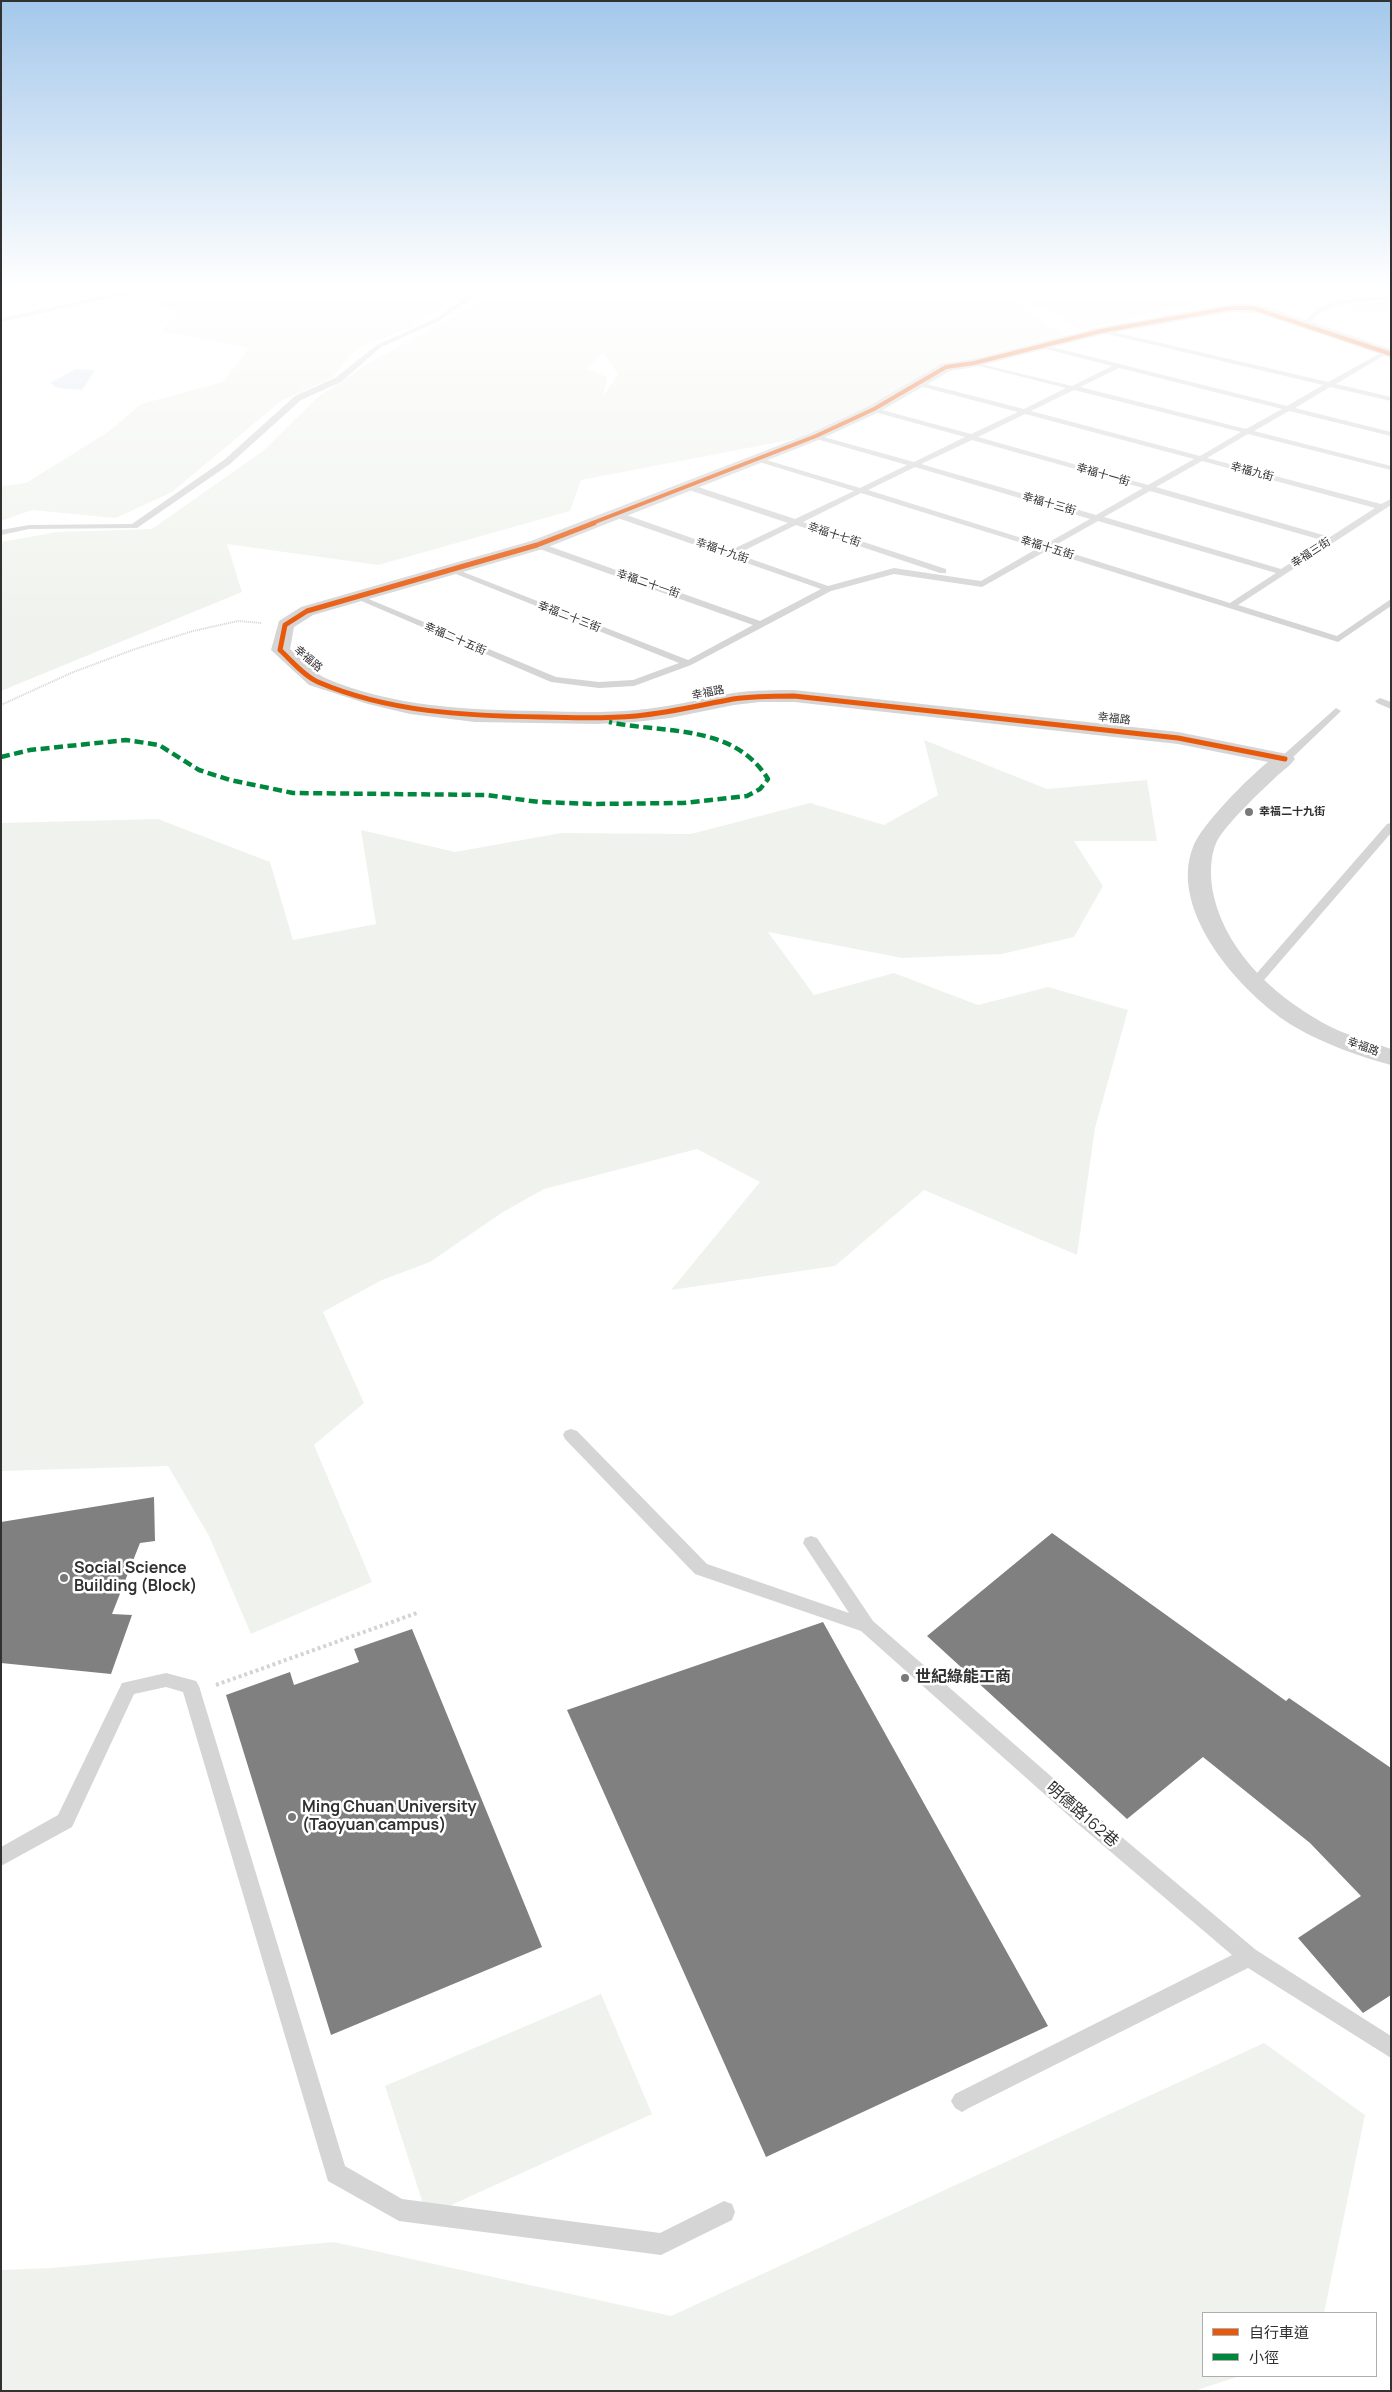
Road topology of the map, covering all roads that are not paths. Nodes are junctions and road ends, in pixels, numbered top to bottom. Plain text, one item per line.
1 (295, 401) edge
2 (889, 401) edge
3 (981, 401) edge
4 (1047, 401) edge
5 (1124, 401) edge
6 (1258, 401) edge
7 (1301, 401) edge
8 (1288, 408) junction
9 (874, 409) junction
10 (1024, 412) junction
11 (1249, 432) junction
12 (1391, 434) edge
13 (816, 436) junction
14 (973, 437) junction
15 (756, 458) junction
16 (1200, 458) junction
17 (914, 465) junction
18 (1391, 468) edge
19 (686, 486) junction
20 (1149, 488) junction
21 (862, 491) junction
22 (1391, 501) edge
23 (1382, 507) junction
24 (615, 514) junction
25 (1097, 518) junction
26 (796, 523) junction
27 (1, 533) edge
28 (1331, 540) junction
29 (537, 545) junction
30 (1045, 548) junction
31 (730, 554) junction
32 (450, 570) junction
33 (1282, 572) junction
34 (982, 584) junction
35 (828, 589) junction
36 (356, 597) junction
37 (1391, 602) edge
38 (1231, 606) junction
39 (759, 624) junction
40 (688, 663) junction
41 (1380, 701) dead end
42 (1391, 706) edge
43 (1336, 711) dead end
44 (1285, 759) junction
45 (1391, 826) edge
46 (1254, 984) junction
47 (1391, 1057) edge
48 (571, 1435) dead end
49 (811, 1543) dead end
50 (867, 1626) junction
51 (1, 1857) edge
52 (1249, 1957) junction
53 (1391, 2048) edge
54 (962, 2101) dead end
55 (724, 2212) dead end

1 - 27 lane
2 - 9 street
3 - 10 lane, 幸福九街
4 - 10 lane
5 - 11 lane
6 - 8 lane
7 - 8 lane
8 - 11 lane
8 - 12 lane
9 - 13 street
9 - 14 lane, 幸福十一街
10 - 14 lane
10 - 16 lane, 幸福九街
11 - 16 lane
11 - 18 lane
13 - 15 street
13 - 17 lane, 幸福十三街
14 - 17 lane
14 - 20 lane, 幸福十一街
15 - 19 street
15 - 21 lane, 幸福十五街
16 - 20 lane
16 - 23 lane, 幸福九街
17 - 21 lane
17 - 25 lane, 幸福十三街
19 - 24 street
19 - 26 lane, 幸福十七街
20 - 25 lane
20 - 28 lane, 幸福十一街
21 - 26 lane
21 - 30 lane, 幸福十五街
22 - 23 lane, 幸福三街
23 - 28 lane, 幸福三街
24 - 29 street
24 - 31 lane, 幸福十九街
25 - 30 lane
25 - 33 lane, 幸福十三街
26 - 31 lane
26 - 34 lane, 幸福十七街
28 - 33 lane, 幸福三街
29 - 32 street
29 - 39 lane, 幸福二十一街
30 - 34 lane
30 - 38 lane, 幸福十五街
31 - 35 lane, 幸福十九街
32 - 36 street
32 - 40 lane, 幸福二十三街
33 - 38 lane, 幸福三街
34 - 35 lane, 幸福二十五街
35 - 39 lane, 幸福二十五街
36 - 40 lane, 幸福二十五街
36 - 44 street, 幸福路
37 - 38 lane, 幸福十五街
39 - 40 lane, 幸福二十五街
41 - 42 lane
43 - 44 lane
44 - 46 street, 幸福路
45 - 46 lane
46 - 47 street, 幸福路
48 - 50 lane
49 - 50 lane, 明德路162巷
50 - 52 lane, 明德路162巷
51 - 55 lane
52 - 53 lane, 明德路162巷
52 - 54 lane

